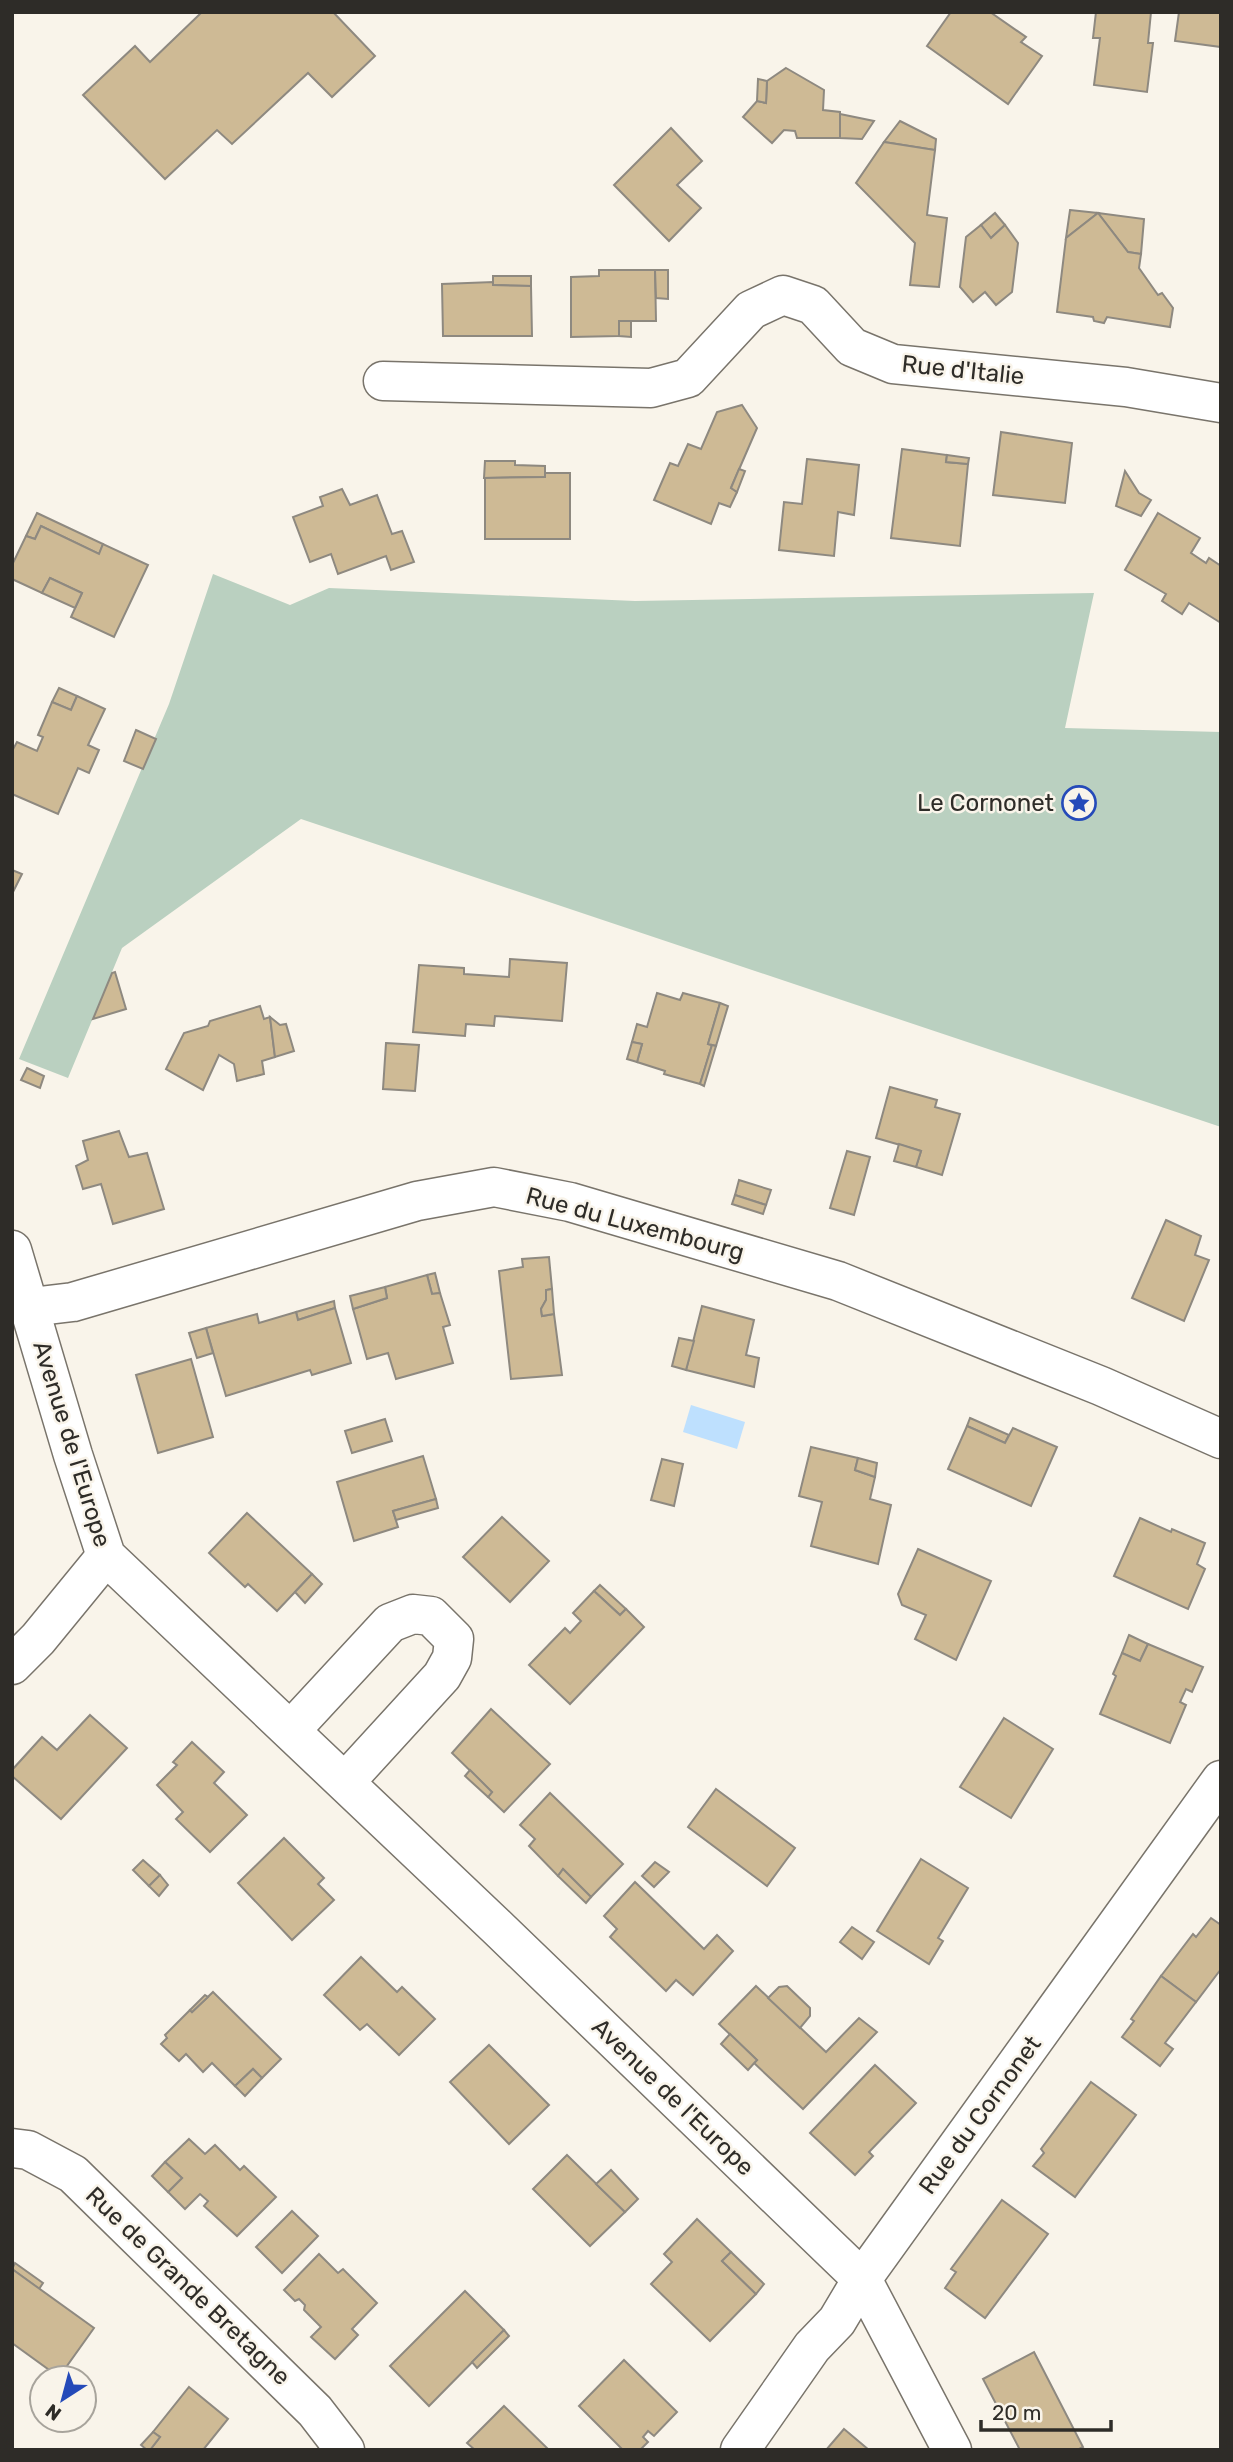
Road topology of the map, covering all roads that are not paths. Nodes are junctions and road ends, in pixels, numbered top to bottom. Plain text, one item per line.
1 (383, 381) dead end
2 (1221, 403) edge
3 (12, 1250) edge
4 (31, 1307) junction
5 (1221, 1439) edge
6 (106, 1556) junction
7 (25, 1652) edge
8 (291, 1730) junction
9 (1221, 1780) edge
10 (345, 1782) junction
11 (12, 2148) edge
12 (862, 2279) junction
13 (345, 2450) edge
14 (740, 2450) edge
15 (952, 2450) edge

1 - 2 street, Rue d'Italie
3 - 4 street, Avenue de l'Europe
4 - 5 street, Rue du Luxembourg
4 - 6 street, Avenue de l'Europe
6 - 7 street
6 - 8 street, Avenue de l'Europe
8 - 10 street, Avenue de l'Europe
8 - 10 street
9 - 12 street, Rue du Cornonet
10 - 12 street, Avenue de l'Europe
11 - 13 street, Rue de Grande Bretagne
12 - 14 street, Rue du Cornonet
12 - 15 street, Avenue de l'Europe

